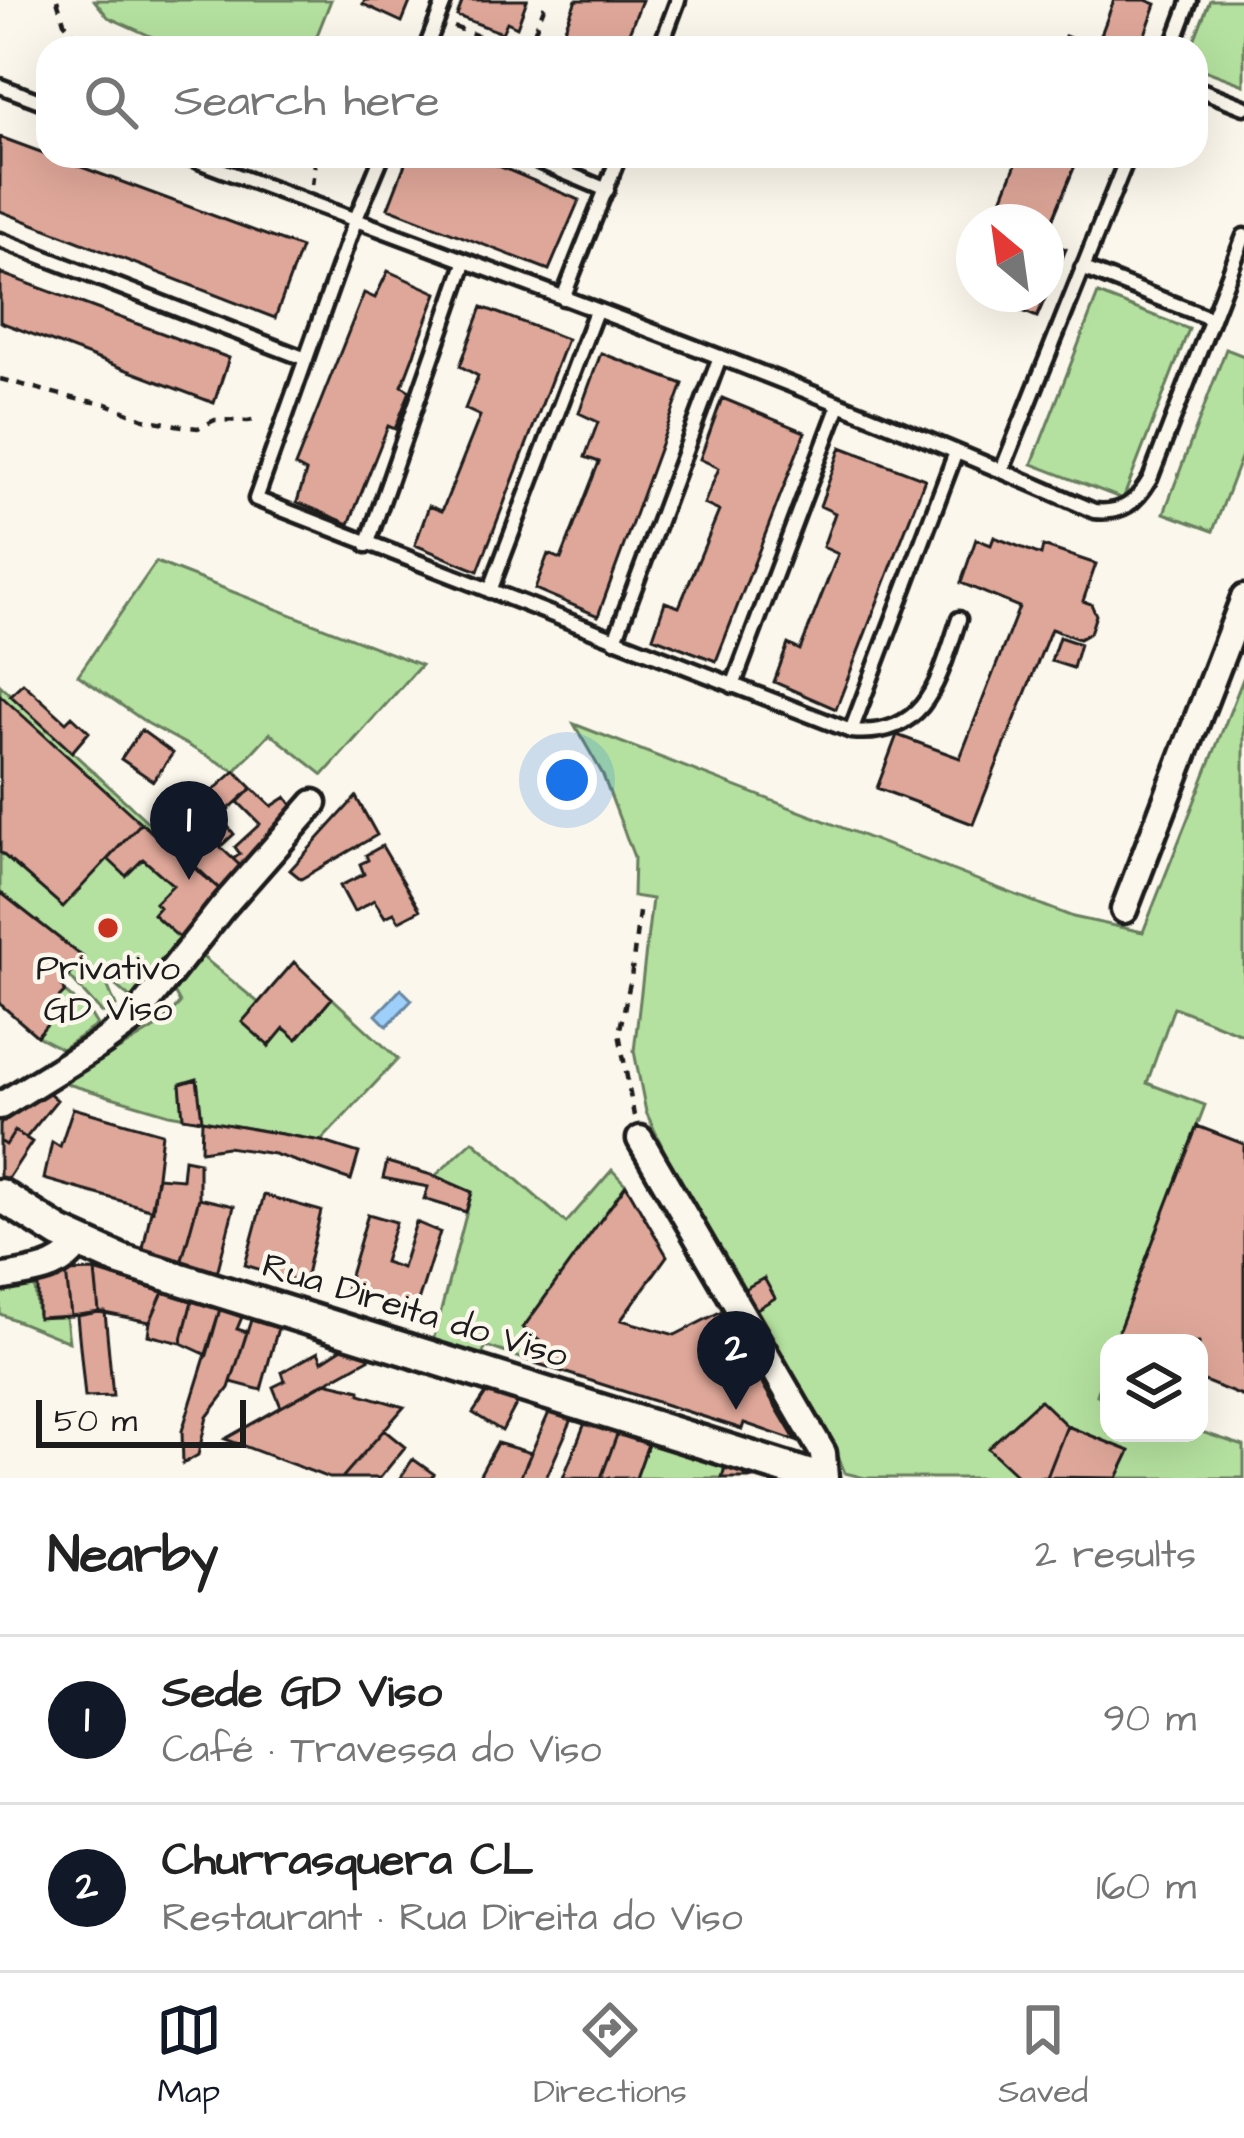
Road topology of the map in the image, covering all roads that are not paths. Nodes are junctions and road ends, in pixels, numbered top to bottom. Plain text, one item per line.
1 (445, 0) edge
2 (678, 0) edge
3 (1190, 0) edge
4 (431, 36) edge
5 (664, 36) edge
6 (1176, 36) edge
7 (0, 86) edge
8 (1208, 93) edge
9 (36, 100) edge
10 (1244, 107) edge
11 (217, 168) edge
12 (377, 168) edge
13 (555, 168) edge
14 (615, 168) edge
15 (1123, 168) edge
16 (607, 190) junction
17 (355, 220) junction
18 (1244, 236) edge
19 (0, 240) edge
20 (465, 262) junction
21 (1082, 268) junction
22 (563, 298) junction
23 (596, 311) junction
24 (1212, 319) junction
25 (720, 357) junction
26 (306, 359) junction
27 (839, 405) junction
28 (956, 452) junction
29 (1002, 470) junction
30 (367, 545) junction
31 (490, 591) junction
32 (1244, 598) edge
33 (959, 619) dead end
34 (615, 640) junction
35 (733, 686) junction
36 (850, 731) junction
37 (314, 803) dead end
38 (1124, 910) dead end
39 (0, 1106) edge
40 (640, 1139) road end
41 (0, 1195) edge
42 (81, 1242) junction
43 (0, 1279) edge
44 (821, 1478) edge

1 - 4 lane
2 - 5 lane
3 - 6 lane
7 - 9 lane
8 - 10 lane
11 - 17 lane
12 - 17 lane
13 - 16 lane
14 - 16 lane
15 - 21 lane
16 - 22 lane
17 - 20 lane
17 - 26 lane
18 - 24 lane
19 - 26 lane
20 - 22 lane
20 - 30 lane
21 - 24 lane
21 - 29 lane
22 - 23 lane
23 - 25 lane
23 - 31 lane
24 - 29 lane
25 - 27 lane
25 - 34 lane
26 - 30 lane
27 - 28 lane
27 - 35 lane
28 - 29 lane
28 - 36 lane
30 - 31 lane
31 - 34 lane
32 - 38 street
33 - 36 lane
34 - 35 lane
35 - 36 lane
37 - 39 street
40 - 44 street
41 - 42 street, Rua Direita do Viso
42 - 43 street
42 - 44 street, Rua Direita do Viso

